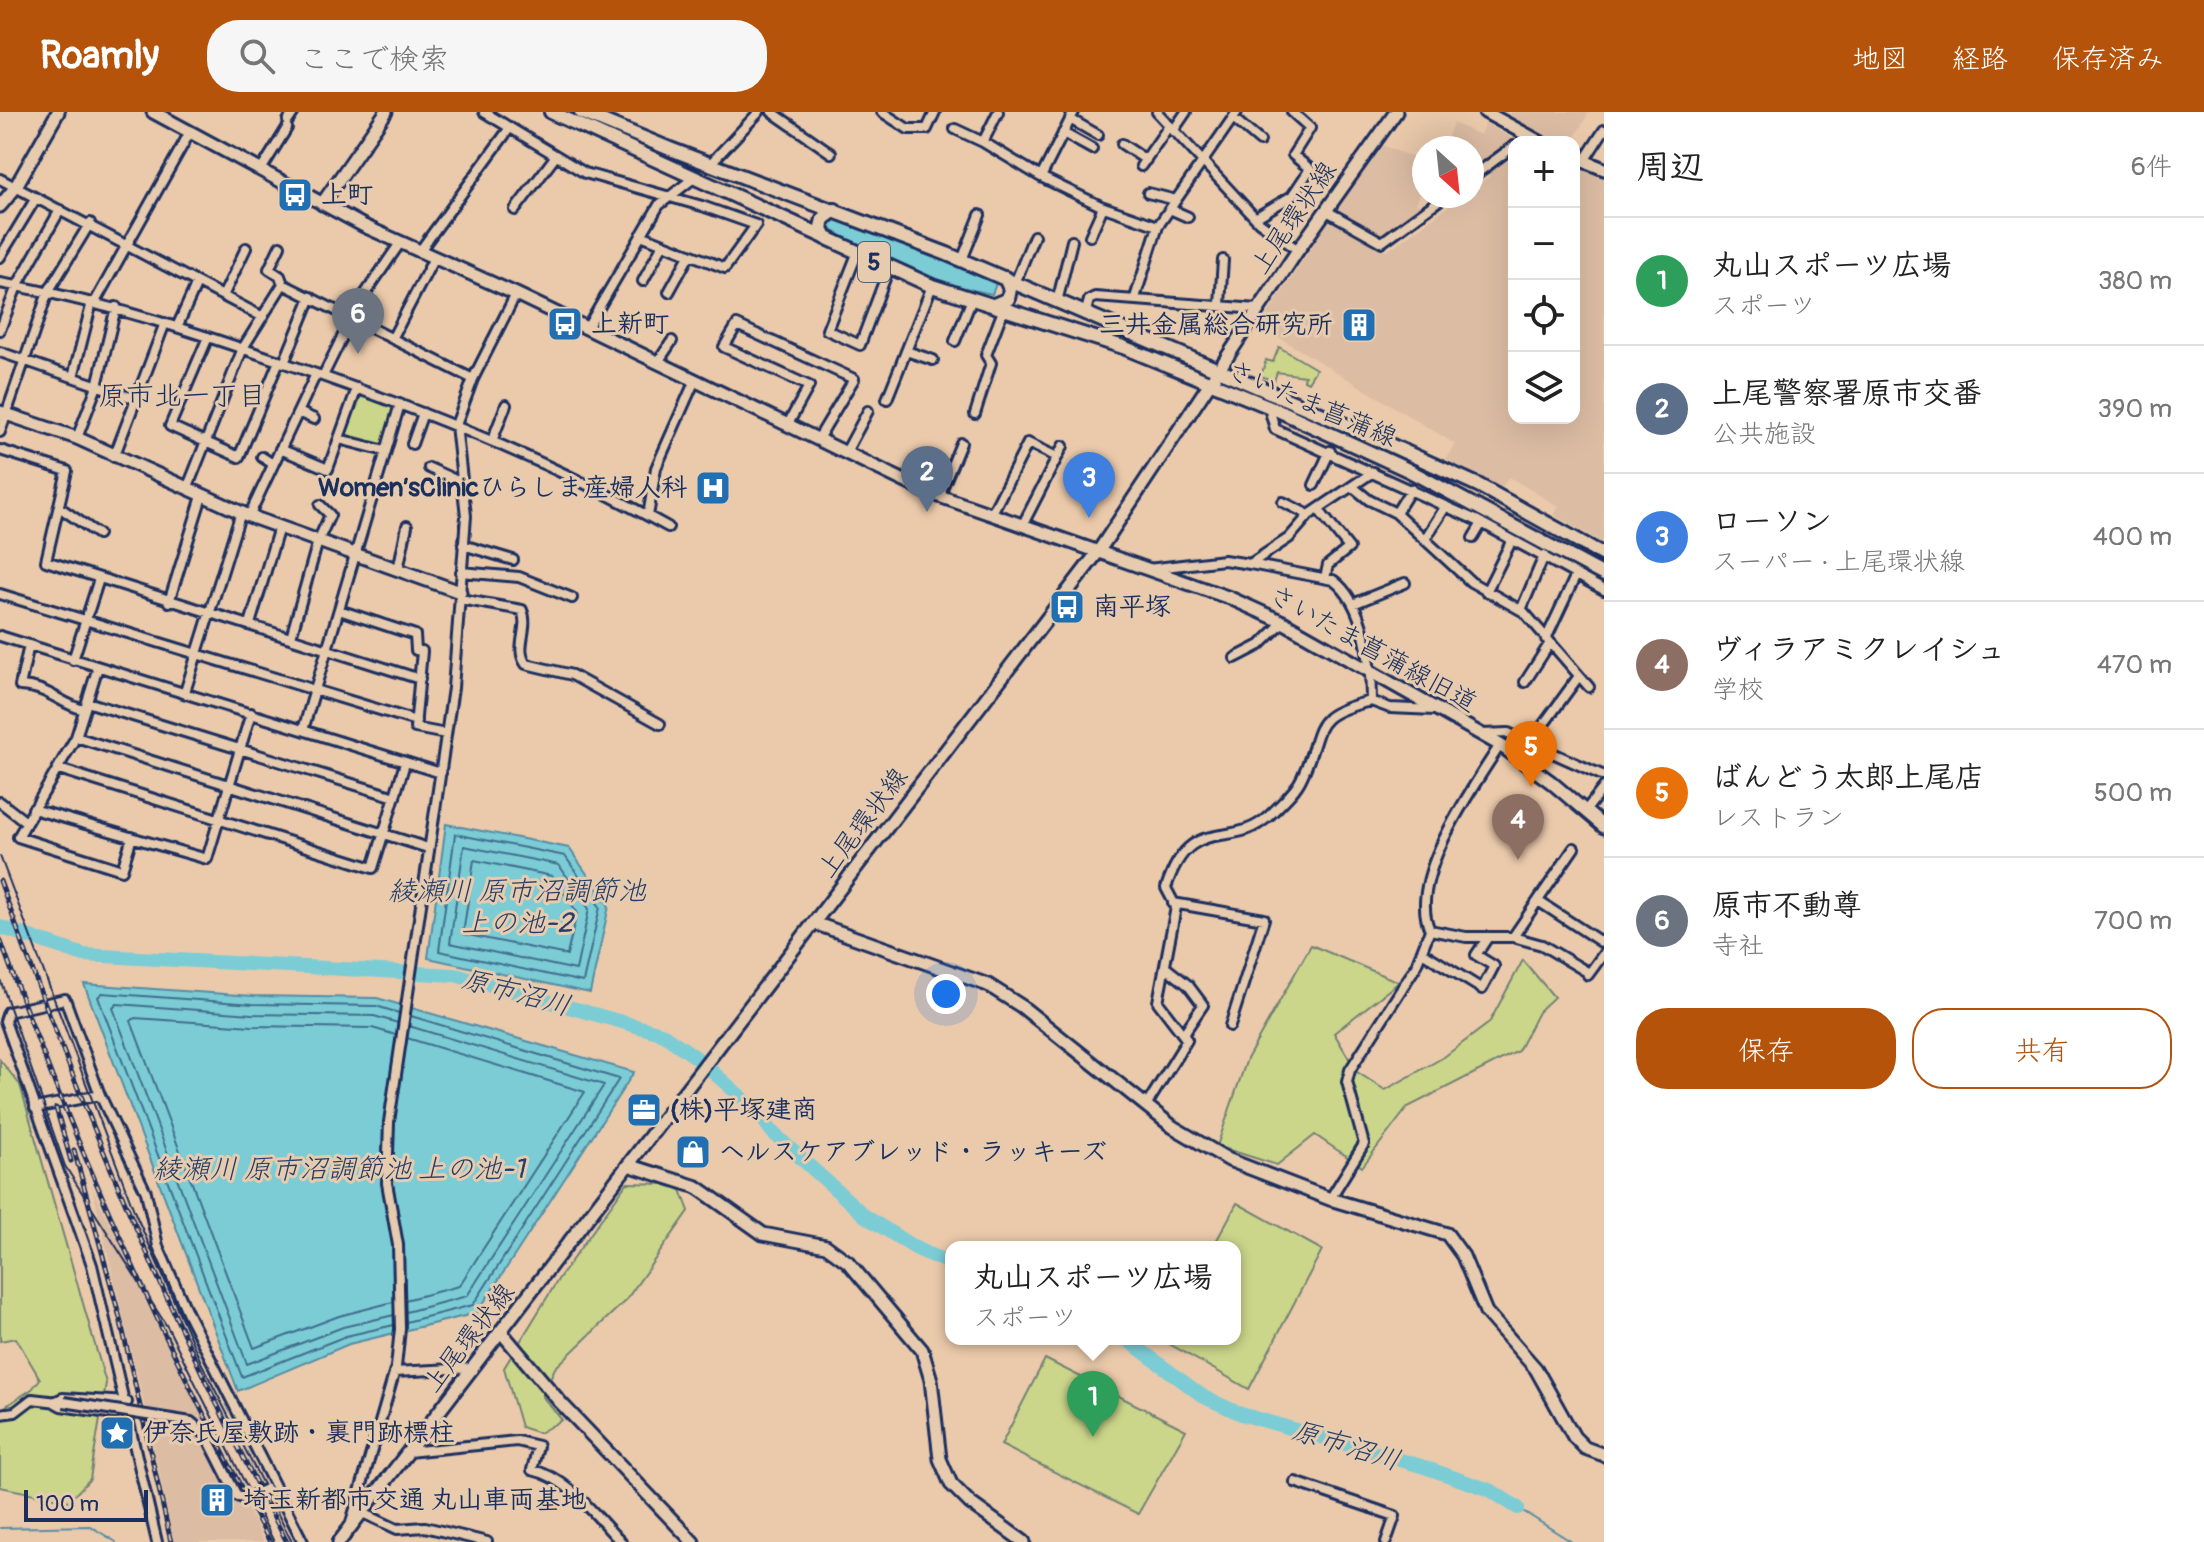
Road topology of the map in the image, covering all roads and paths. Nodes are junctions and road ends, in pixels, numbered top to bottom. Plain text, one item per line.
1 (58, 112) edge
2 (153, 112) edge
3 (294, 112) edge
4 (386, 112) edge
5 (484, 112) edge
6 (506, 112) edge
7 (551, 112) edge
8 (581, 112) edge
9 (759, 112) edge
10 (772, 112) edge
11 (882, 112) edge
12 (935, 112) edge
13 (998, 112) edge
14 (1157, 112) edge
15 (1186, 112) edge
16 (1292, 112) edge
17 (1396, 112) edge
18 (1485, 112) edge
19 (1235, 115) edge
20 (168, 116) edge
21 (896, 116) edge
22 (1072, 116) edge
23 (500, 123) junction
24 (1171, 128) junction
25 (509, 129) junction
26 (955, 129) dead end
27 (1604, 130) edge
28 (190, 132) junction
29 (1063, 133) junction
30 (1098, 135) dead end
31 (1519, 136) edge
32 (1260, 141) dead end
33 (983, 142) junction
34 (1122, 144) dead end
35 (1092, 149) dead end
36 (1508, 150) edge
37 (831, 153) dead end
38 (555, 157) junction
39 (1580, 158) edge
40 (1580, 159) edge
41 (1201, 163) junction
42 (710, 164) junction
43 (1484, 168) edge
44 (1604, 169) edge
45 (261, 170) junction
46 (695, 176) junction
47 (1041, 177) junction
48 (0, 179) edge
49 (15, 188) junction
50 (1148, 193) dead end
51 (36, 198) junction
52 (665, 198) junction
53 (1176, 200) junction
54 (322, 204) junction
55 (0, 206) edge
56 (1103, 207) junction
57 (1429, 208) edge
58 (1170, 209) junction
59 (60, 210) junction
60 (515, 210) dead end
61 (835, 210) junction
62 (1325, 210) junction
63 (980, 215) dead end
64 (1188, 217) dead end
65 (1255, 218) junction
66 (90, 223) junction
67 (1158, 226) junction
68 (641, 235) junction
69 (1034, 236) dead end
70 (1090, 236) dead end
71 (826, 238) junction
72 (1072, 241) dead end
73 (400, 243) junction
74 (663, 244) junction
75 (280, 246) dead end
76 (126, 248) junction
77 (246, 248) dead end
78 (1298, 250) junction
79 (419, 252) junction
80 (690, 254) junction
81 (857, 254) junction
82 (0, 257) edge
83 (434, 258) junction
84 (962, 260) junction
85 (1223, 260) dead end
86 (889, 268) junction
87 (1010, 280) junction
88 (643, 281) dead end
89 (0, 283) edge
90 (197, 283) junction
91 (283, 284) junction
92 (17, 286) junction
93 (932, 286) junction
94 (48, 292) junction
95 (669, 292) dead end
96 (516, 294) junction
97 (223, 296) junction
98 (311, 297) junction
99 (1135, 298) junction
100 (972, 299) junction
101 (94, 302) junction
102 (1057, 302) junction
103 (1220, 304) junction
104 (116, 307) junction
105 (999, 307) junction
106 (1258, 309) junction
107 (1085, 315) junction
108 (263, 317) junction
109 (352, 317) junction
110 (165, 323) junction
111 (177, 327) junction
112 (587, 328) junction
113 (0, 330) edge
114 (208, 337) junction
115 (393, 337) junction
116 (672, 341) dead end
117 (955, 341) dead end
118 (243, 348) junction
119 (906, 351) junction
120 (0, 352) edge
121 (933, 360) dead end
122 (23, 361) junction
123 (281, 362) junction
124 (658, 362) junction
125 (1217, 372) junction
126 (320, 375) junction
127 (73, 377) junction
128 (473, 379) junction
129 (695, 380) junction
130 (1208, 384) junction
131 (97, 386) junction
132 (357, 388) junction
133 (136, 399) junction
134 (887, 399) dead end
135 (400, 404) junction
136 (506, 405) dead end
137 (1269, 408) junction
138 (868, 411) dead end
139 (298, 412) junction
140 (3, 413) edge
141 (423, 413) junction
142 (975, 414) dead end
143 (314, 419) dead end
144 (788, 424) junction
145 (456, 425) junction
146 (0, 432) edge
147 (77, 438) junction
148 (339, 439) junction
149 (818, 439) junction
150 (492, 441) junction
151 (205, 443) junction
152 (961, 443) dead end
153 (412, 444) dead end
154 (1063, 446) dead end
155 (280, 449) junction
156 (1400, 449) junction
157 (0, 450) edge
158 (385, 451) junction
159 (1330, 451) junction
160 (846, 452) junction
161 (1415, 455) junction
162 (114, 457) junction
163 (262, 457) dead end
164 (1057, 457) junction
165 (1394, 463) junction
166 (273, 464) junction
167 (429, 468) dead end
168 (1408, 470) junction
169 (1373, 472) junction
170 (464, 484) junction
171 (1314, 485) dead end
172 (1353, 487) junction
173 (187, 489) junction
174 (1411, 489) junction
175 (202, 496) junction
176 (939, 496) junction
177 (1283, 502) dead end
178 (1475, 504) junction
179 (320, 505) dead end
180 (1446, 506) junction
181 (59, 507) junction
182 (1318, 509) junction
183 (1396, 513) junction
184 (245, 514) junction
185 (991, 515) junction
186 (1309, 515) junction
187 (648, 516) junction
188 (1480, 522) junction
189 (407, 526) dead end
190 (1022, 526) junction
191 (279, 527) junction
192 (668, 527) dead end
193 (98, 534) dead end
194 (1473, 538) dead end
195 (1425, 539) junction
196 (1512, 540) junction
197 (318, 541) junction
198 (463, 545) junction
199 (1098, 552) junction
200 (355, 555) junction
201 (1604, 555) edge
202 (1544, 556) junction
203 (513, 560) dead end
204 (1250, 564) junction
205 (1148, 569) junction
206 (398, 570) junction
207 (461, 572) junction
208 (1576, 575) junction
209 (1604, 575) edge
210 (1325, 578) junction
211 (99, 579) junction
212 (1405, 583) dead end
213 (1604, 590) edge
214 (1486, 592) junction
215 (0, 594) edge
216 (460, 595) junction
217 (572, 598) dead end
218 (169, 602) junction
219 (1353, 604) junction
220 (339, 610) junction
221 (1521, 610) junction
222 (208, 613) junction
223 (84, 618) junction
224 (1283, 622) junction
225 (250, 624) junction
226 (0, 636) edge
227 (291, 637) junction
228 (1548, 641) junction
229 (29, 645) junction
230 (327, 649) junction
231 (196, 653) junction
232 (1235, 658) dead end
233 (73, 660) junction
234 (98, 667) junction
235 (1371, 671) junction
236 (1579, 676) junction
237 (420, 679) junction
238 (1525, 682) dead end
239 (1589, 687) dead end
240 (315, 690) junction
241 (185, 692) junction
242 (1371, 701) junction
243 (86, 706) junction
244 (1440, 711) junction
245 (251, 713) junction
246 (416, 721) junction
247 (660, 724) dead end
248 (303, 730) junction
249 (446, 734) junction
250 (1482, 734) junction
251 (76, 737) junction
252 (1530, 743) junction
253 (1500, 745) junction
254 (240, 750) junction
255 (405, 763) junction
256 (59, 769) junction
257 (441, 773) junction
258 (1604, 776) edge
259 (229, 784) junction
260 (1604, 787) edge
261 (395, 797) junction
262 (0, 802) edge
263 (33, 809) junction
264 (1586, 810) junction
265 (218, 820) junction
266 (26, 822) junction
267 (1604, 827) edge
268 (384, 833) junction
269 (132, 837) junction
270 (428, 848) junction
271 (1574, 848) dead end
272 (1538, 901) junction
273 (1173, 903) junction
274 (814, 923) junction
275 (1430, 930) junction
276 (1488, 937) junction
277 (1513, 937) junction
278 (1604, 944) edge
279 (1422, 952) junction
280 (1604, 953) edge
281 (1165, 967) junction
282 (1230, 1026) dead end
283 (1184, 1033) junction
284 (100, 1095) junction
285 (1146, 1106) junction
286 (35, 1108) junction
287 (628, 1165) junction
288 (1330, 1199) junction
289 (502, 1333) junction
290 (474, 1368) junction
291 (394, 1372) junction
292 (54, 1402) junction
293 (127, 1402) junction
294 (0, 1414) edge
295 (130, 1416) junction
296 (408, 1452) junction
297 (1604, 1455) edge
298 (1295, 1482) dead end
299 (270, 1487) junction
300 (361, 1512) junction
301 (350, 1526) junction
302 (690, 1541) edge
303 (157, 1542) edge
304 (303, 1542) edge
305 (339, 1542) edge
306 (487, 1542) edge
307 (621, 1542) edge
308 (1024, 1542) edge
309 (1386, 1542) edge

1 - 49 street
2 - 20 street, さいたま菖蒲線旧道
3 - 45 street
4 - 54 street
5 - 23 street
6 - 23 street
7 - 46 main road, さいたま菖蒲線 / 5
8 - 42 main road, さいたま菖蒲線 / 5
9 - 42 street
10 - 37 street
11 - 21 street
12 - 21 street
13 - 33 street
14 - 24 street
15 - 24 street
16 - 65 street
17 - 62 street, 上尾環状線
18 - 31 street
19 - 32 street
19 - 41 street
20 - 28 street, さいたま菖蒲線旧道
22 - 29 street
22 - 30 street
23 - 25 street
24 - 34 street
24 - 41 street
25 - 38 street
25 - 79 street
26 - 33 street
27 - 39 street
28 - 45 street, さいたま菖蒲線旧道
28 - 76 street
29 - 35 street
29 - 47 street
33 - 47 street
36 - 43 street
38 - 52 street
38 - 60 street
40 - 44 street
41 - 53 street
41 - 65 street
42 - 61 main road, さいたま菖蒲線 / 5
45 - 54 street, さいたま菖蒲線旧道
46 - 52 street
46 - 71 main road, さいたま菖蒲線 / 5
47 - 56 street
48 - 49 street
49 - 51 street
49 - 55 street
50 - 53 street
51 - 59 street
51 - 82 street
52 - 68 street
52 - 80 street
53 - 58 street
54 - 73 street, さいたま菖蒲線旧道
56 - 67 street
56 - 70 street
57 - 62 street
58 - 64 street
58 - 67 street
59 - 66 street
59 - 92 street
61 - 71 main road, 5
61 - 84 main road, さいたま菖蒲線 / 5
62 - 78 street, 上尾環状線
63 - 84 street
65 - 78 street
66 - 76 street
66 - 94 street
67 - 99 street
68 - 74 street
68 - 112 street
69 - 87 street
71 - 81 main road, さいたま菖蒲線 / 5
72 - 102 street
73 - 79 street, さいたま菖蒲線旧道
73 - 109 street
74 - 80 street
74 - 88 street
75 - 91 street
76 - 90 street
76 - 101 street
77 - 97 street
78 - 106 street, 上尾環状線
79 - 83 street, さいたま菖蒲線旧道
80 - 95 street
81 - 86 main road, さいたま菖蒲線 / 5
81 - 86 street
83 - 96 street, さいたま菖蒲線旧道
83 - 115 street
84 - 87 main road, さいたま菖蒲線 / 5
85 - 103 street
86 - 93 main road, さいたま菖蒲線 / 5
87 - 102 main road, さいたま菖蒲線 / 5
87 - 105 main road
89 - 92 street
90 - 97 street
90 - 111 street
91 - 98 street
91 - 108 street
92 - 94 street
92 - 113 street
93 - 100 main road, さいたま菖蒲線 / 5
93 - 119 street
94 - 101 street
94 - 122 street
96 - 112 street, さいたま菖蒲線旧道
96 - 128 street
97 - 108 street
98 - 109 street
98 - 123 street
99 - 103 street
99 - 107 street
100 - 105 main road, さいたま菖蒲線 / 5
100 - 117 street
101 - 104 street
101 - 127 street
102 - 107 main road, さいたま菖蒲線 / 5
103 - 106 street
104 - 110 street
104 - 131 street
105 - 130 main road, さいたま菖蒲線 / 5
105 - 142 street
106 - 125 street, 上尾環状線
107 - 125 main road, さいたま菖蒲線 / 5
108 - 118 street
109 - 115 street
109 - 126 street
110 - 111 street
110 - 133 street
111 - 114 street
112 - 124 street, さいたま菖蒲線旧道
114 - 118 street
114 - 151 street
115 - 128 street
116 - 124 street
118 - 123 street
118 - 151 street
119 - 121 street
119 - 134 street
120 - 122 street
122 - 127 street
122 - 140 street
123 - 126 street
123 - 151 street
124 - 129 street, さいたま菖蒲線旧道
125 - 130 street, 上尾環状線
125 - 156 main road, さいたま菖蒲線 / 5
126 - 132 street
126 - 139 street
127 - 131 street
128 - 145 street
129 - 144 street, さいたま菖蒲線旧道
129 - 187 street
130 - 137 main road, さいたま菖蒲線 / 5
130 - 199 street, 上尾環状線
131 - 133 street
131 - 147 street
132 - 135 street
132 - 148 street
133 - 162 street
135 - 141 street
135 - 158 street
136 - 150 street
137 - 159 street
137 - 165 main road, さいたま菖蒲線 / 5
138 - 160 street
139 - 143 street
139 - 155 street
140 - 146 street
140 - 147 street
141 - 145 street
141 - 153 street
144 - 149 street, さいたま菖蒲線旧道
144 - 149 street
145 - 150 street
145 - 170 street
147 - 162 street
148 - 155 street
148 - 158 street
149 - 160 street, さいたま菖蒲線旧道
150 - 187 street
151 - 173 street
152 - 176 street
154 - 164 street
155 - 166 street
156 - 161 main road, さいたま菖蒲線 / 5
156 - 165 main road
157 - 181 street
158 - 200 street
159 - 169 street
159 - 171 street
160 - 176 street, さいたま菖蒲線旧道
161 - 168 main road
161 - 201 main road, さいたま菖蒲線 / 5
162 - 173 street
163 - 166 street
164 - 185 street
164 - 190 street
165 - 168 main road, さいたま菖蒲線 / 5
166 - 184 street
167 - 170 street
168 - 178 main road, さいたま菖蒲線 / 5
169 - 172 street
169 - 174 street
170 - 198 street
172 - 182 street
172 - 183 street
173 - 175 street
174 - 180 street
174 - 183 street
175 - 184 street
175 - 218 street
176 - 185 street, さいたま菖蒲線旧道
177 - 186 street
178 - 188 street
178 - 209 main road, さいたま菖蒲線 / 5
179 - 197 street
180 - 188 street
180 - 195 street
181 - 193 street
181 - 211 street
182 - 186 street
182 - 210 street
183 - 195 street
184 - 191 street
184 - 222 street
185 - 190 street, さいたま菖蒲線旧道
186 - 204 street
187 - 192 street
188 - 194 street
188 - 196 street
189 - 206 street
190 - 199 street, さいたま菖蒲線旧道
191 - 197 street
191 - 225 street
195 - 214 street
196 - 202 street
196 - 214 street
197 - 200 street
197 - 227 street
198 - 203 street
198 - 207 street
199 - 205 street, さいたま菖蒲線旧道
199 - 274 street, 上尾環状線
200 - 206 street
200 - 220 street
202 - 208 street
202 - 221 street
204 - 205 street
204 - 210 street
205 - 224 street, さいたま菖蒲線旧道
206 - 216 street
207 - 216 street
207 - 217 street
208 - 213 street
208 - 228 street
210 - 219 street
211 - 218 street
211 - 223 street
212 - 219 street
214 - 221 street
215 - 223 street
216 - 247 street
216 - 249 street
218 - 222 street
219 - 235 street
220 - 230 street
220 - 237 street
221 - 228 street
222 - 225 street
222 - 231 street
223 - 231 street
223 - 233 street
224 - 232 street
224 - 235 street, さいたま菖蒲線旧道
225 - 227 street
226 - 229 street
227 - 230 street
228 - 236 street
228 - 238 street
229 - 233 street
229 - 243 street
230 - 237 street
230 - 240 street
231 - 240 street
231 - 241 street
233 - 234 street
234 - 241 street
234 - 243 street
235 - 242 street
235 - 244 street, さいたま菖蒲線旧道
236 - 239 street
236 - 252 street
237 - 246 street
240 - 246 street
240 - 248 street
241 - 245 street
242 - 244 street
242 - 273 street
243 - 251 street
243 - 254 street
244 - 250 street, さいたま菖蒲線旧道
245 - 248 street
245 - 254 street
246 - 249 street
248 - 255 street
249 - 257 street
250 - 252 street
250 - 253 street, さいたま菖蒲線旧道
251 - 256 street
251 - 259 street
252 - 258 street
253 - 264 street, さいたま菖蒲線旧道
253 - 275 street
254 - 259 street
254 - 261 street
255 - 257 street
255 - 261 street
256 - 263 street
256 - 265 street
257 - 270 street
259 - 265 street
259 - 268 street
260 - 264 street
261 - 268 street
262 - 266 street
263 - 266 street
263 - 269 street
264 - 267 street, さいたま菖蒲線旧道
265 - 268 street
265 - 269 street
266 - 269 street
268 - 270 street
270 - 291 street
271 - 272 street
272 - 277 street
272 - 278 street
273 - 281 street
273 - 282 street
274 - 285 street
274 - 287 street, 上尾環状線
275 - 276 street
275 - 279 street
276 - 277 street
276 - 279 street
277 - 280 street
279 - 288 street
281 - 283 street
281 - 283 street
283 - 285 street
284 - 286 street
284 - 286 street
284 - 299 street
285 - 288 street
286 - 293 street
287 - 289 street, 上尾環状線
287 - 308 street
288 - 297 street
289 - 290 street, 上尾環状線
289 - 302 street
290 - 291 street
290 - 296 street, 上尾環状線
291 - 301 street
292 - 293 street
292 - 294 street
292 - 295 street
292 - 299 street, bridge
293 - 295 street
295 - 303 street
296 - 300 street, 上尾環状線
296 - 307 street
298 - 309 street
299 - 304 street
300 - 301 street, 上尾環状線
300 - 306 street
301 - 305 street, 上尾環状線

